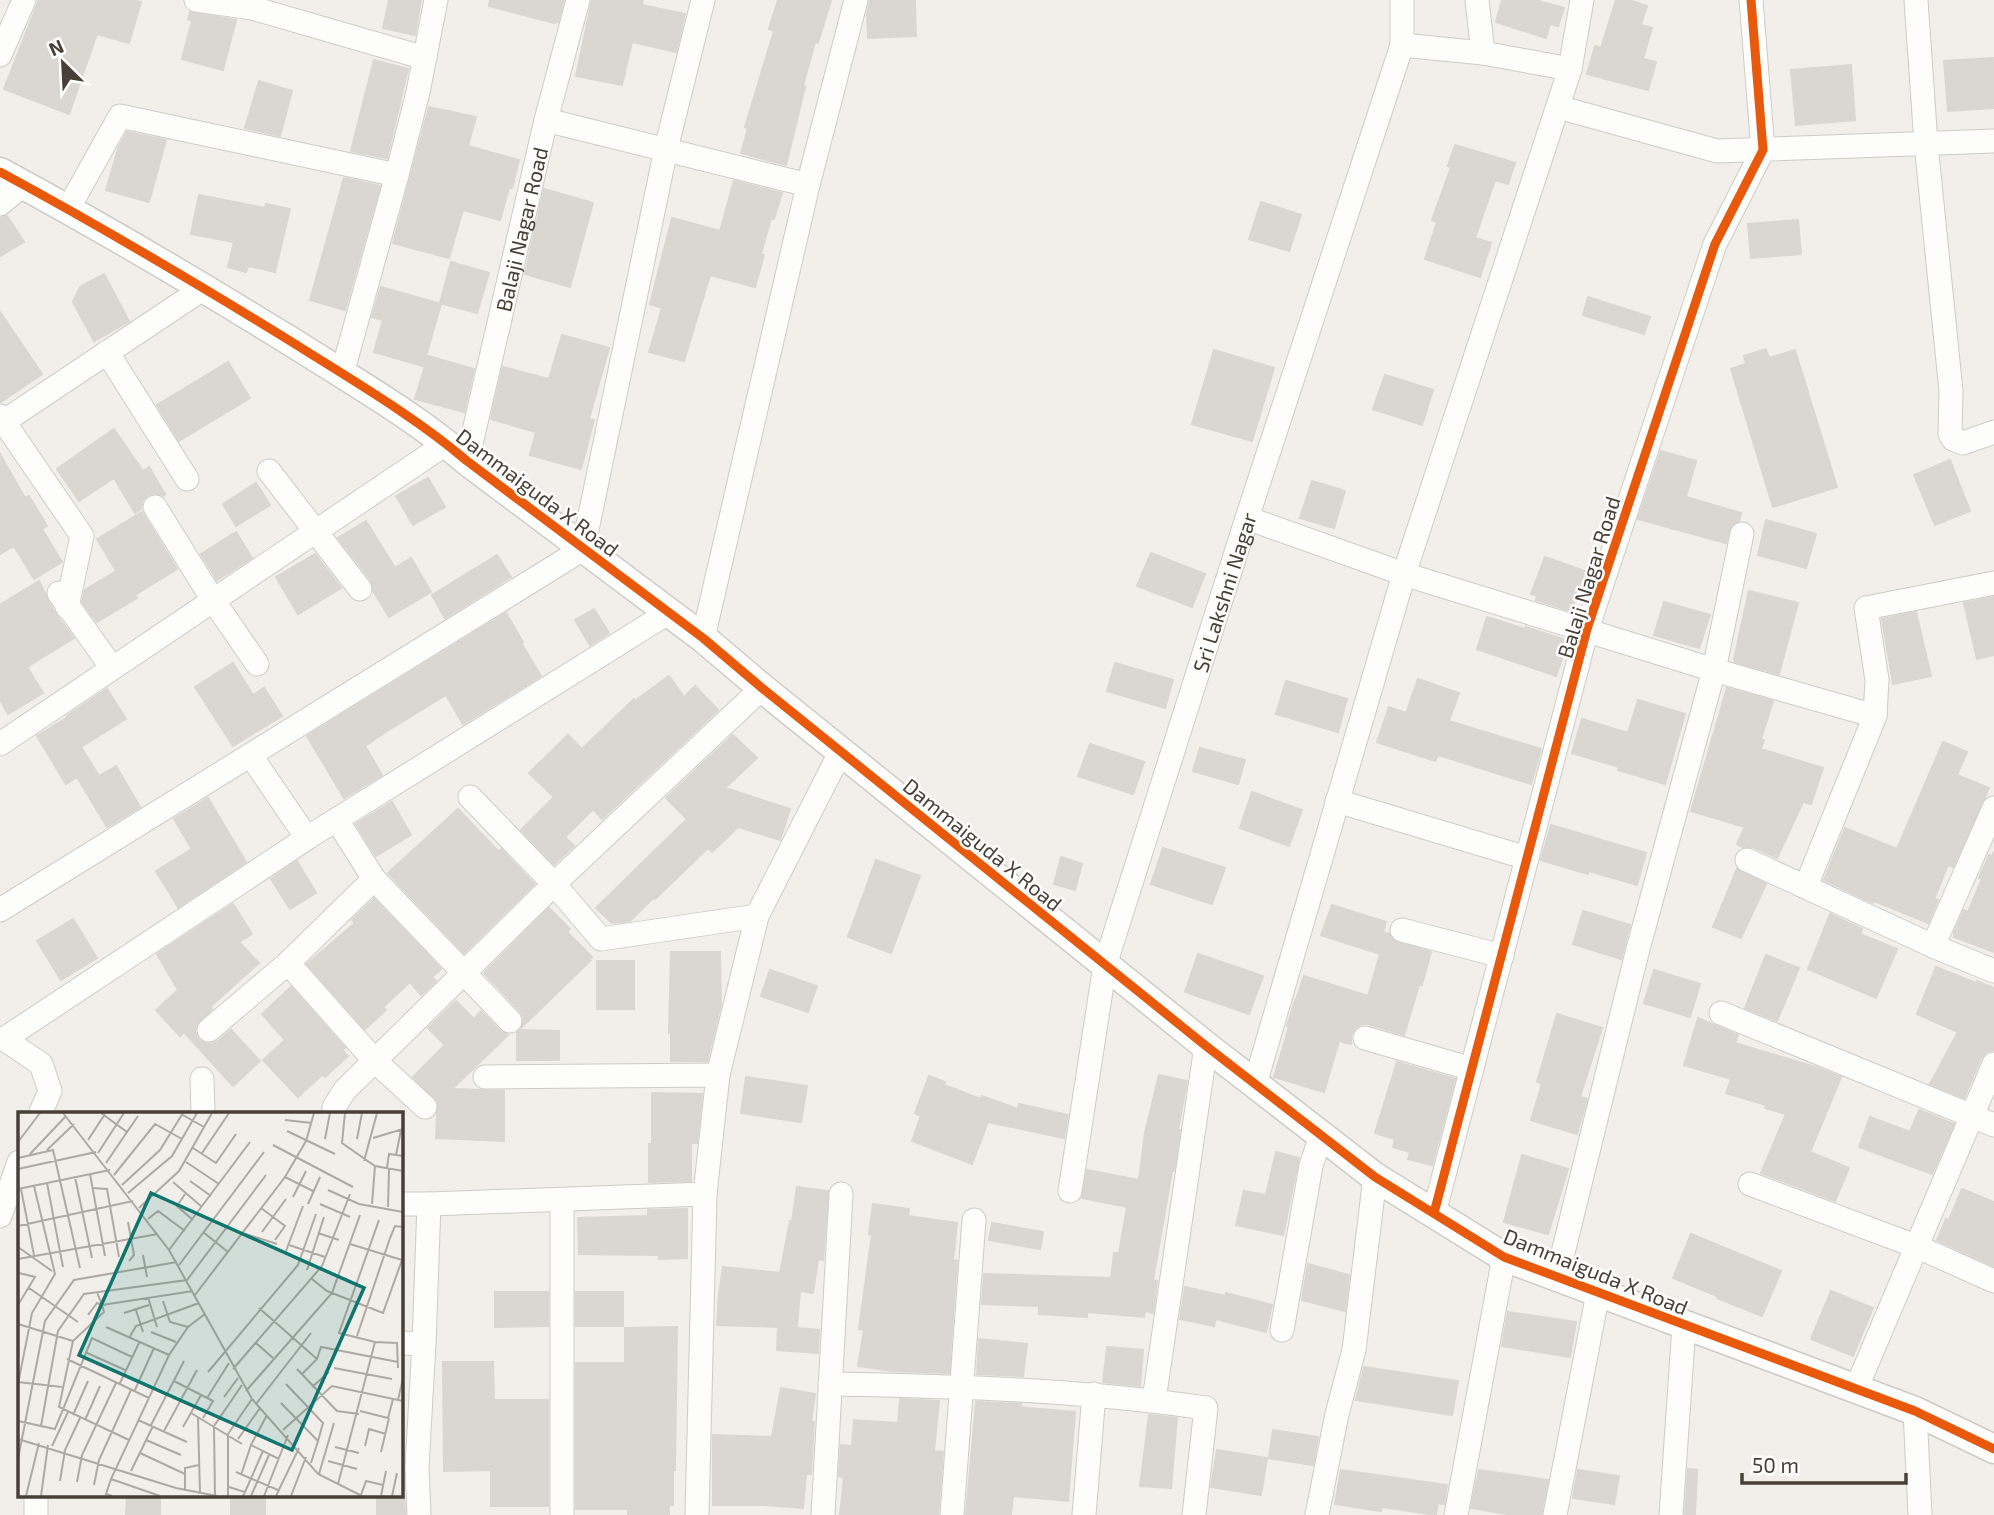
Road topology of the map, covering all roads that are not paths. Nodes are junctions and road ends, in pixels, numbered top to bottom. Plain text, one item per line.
1 (24, 0) edge
2 (196, 0) edge
3 (436, 0) edge
4 (578, 0) edge
5 (702, 0) edge
6 (856, 0) edge
7 (1402, 0) edge
8 (1477, 0) edge
9 (1582, 0) edge
10 (1751, 0) edge
11 (1916, 0) edge
12 (253, 4) edge
13 (1402, 45) junction
14 (1483, 54) junction
15 (0, 55) edge
16 (425, 58) junction
17 (1570, 69) junction
18 (1558, 107) junction
19 (547, 120) junction
20 (1994, 141) edge
21 (1926, 144) junction
22 (666, 149) junction
23 (1763, 150) junction
24 (397, 175) junction
25 (12, 179) edge
26 (808, 185) junction
27 (0, 204) edge
28 (68, 209) junction
29 (204, 288) junction
30 (107, 352) junction
31 (342, 374) junction
32 (1, 421) edge
33 (1994, 432) edge
34 (457, 452) junction
35 (269, 471) dead end
36 (187, 479) dead end
37 (155, 507) dead end
38 (1247, 518) junction
39 (315, 532) junction
40 (1742, 534) dead end
41 (583, 549) junction
42 (1404, 574) junction
43 (1994, 583) edge
44 (360, 589) dead end
45 (213, 600) junction
46 (668, 613) junction
47 (1587, 629) junction
48 (703, 638) junction
49 (257, 664) dead end
50 (112, 668) junction
51 (1714, 670) junction
52 (762, 688) junction
53 (1875, 716) junction
54 (0, 744) edge
55 (841, 751) junction
56 (251, 756) junction
57 (470, 797) dead end
58 (1338, 801) junction
59 (1994, 808) edge
60 (337, 820) junction
61 (307, 838) junction
62 (1527, 859) junction
63 (1747, 860) dead end
64 (374, 879) junction
65 (554, 884) junction
66 (1806, 886) junction
67 (0, 910) edge
68 (757, 916) junction
69 (1402, 930) dead end
70 (1933, 946) junction
71 (1502, 956) junction
72 (288, 963) junction
73 (1105, 965) junction
74 (1994, 971) edge
75 (463, 973) junction
76 (1721, 1013) dead end
77 (510, 1021) dead end
78 (209, 1030) dead end
79 (1, 1038) edge
80 (1365, 1038) dead end
81 (1206, 1046) junction
82 (374, 1061) junction
83 (1994, 1064) edge
84 (1472, 1069) junction
85 (718, 1075) junction
86 (485, 1077) dead end
87 (202, 1079) dead end
88 (1255, 1084) junction
89 (425, 1107) dead end
90 (41, 1112) edge
91 (203, 1112) edge
92 (334, 1112) edge
93 (1972, 1115) junction
94 (1994, 1125) edge
95 (1321, 1135) junction
96 (18, 1165) edge
97 (1375, 1177) junction
98 (1750, 1184) dead end
99 (1070, 1191) dead end
100 (705, 1194) junction
101 (841, 1194) dead end
102 (562, 1200) junction
103 (402, 1204) edge
104 (429, 1204) junction
105 (1434, 1213) junction
106 (0, 1216) edge
107 (974, 1220) dead end
108 (1918, 1247) junction
109 (1504, 1257) junction
110 (1557, 1277) junction
111 (1994, 1282) edge
112 (1598, 1293) junction
113 (1684, 1326) junction
114 (1282, 1330) dead end
115 (402, 1343) edge
116 (424, 1344) junction
117 (830, 1384) junction
118 (962, 1387) junction
119 (1856, 1389) junction
120 (1094, 1394) junction
121 (1154, 1400) junction
122 (1915, 1411) junction
123 (1994, 1448) edge
124 (409, 1467) edge
125 (419, 1515) edge
126 (562, 1515) edge
127 (697, 1515) edge
128 (823, 1515) edge
129 (952, 1515) edge
130 (1084, 1515) edge
131 (1194, 1515) edge
132 (1317, 1515) edge
133 (1456, 1515) edge
134 (1555, 1515) edge
135 (1671, 1515) edge
136 (1920, 1515) edge

1 - 15 street
2 - 12 street
3 - 16 street
4 - 19 street, Balaji Nagar Road
5 - 22 street
6 - 26 street
7 - 13 street, Sri Lakshni Nagar
8 - 14 street
9 - 17 street
10 - 23 street
11 - 21 street
12 - 16 street
13 - 14 street
13 - 38 street, Sri Lakshni Nagar
14 - 17 street
16 - 24 street
17 - 18 street
18 - 23 street
18 - 42 street
19 - 22 street
19 - 34 street, Balaji Nagar Road
20 - 21 street
21 - 23 street
21 - 33 street
22 - 26 street
22 - 41 street
23 - 47 street, Balaji Nagar Road
24 - 28 street
24 - 31 street
25 - 27 street
25 - 28 street, Dammaiguda X Road
26 - 48 street
28 - 29 street, Dammaiguda X Road
29 - 30 street
29 - 31 street, Dammaiguda X Road
30 - 32 street
30 - 36 street
31 - 34 street, Dammaiguda X Road
32 - 50 street
34 - 39 street
34 - 41 street, Dammaiguda X Road
35 - 39 street
37 - 45 street
38 - 42 street
38 - 73 street, Sri Lakshni Nagar
39 - 44 street
39 - 45 street
40 - 51 street
41 - 46 street, Dammaiguda X Road
41 - 56 street
42 - 47 street
42 - 58 street
43 - 53 street
45 - 49 street
45 - 50 street
46 - 48 street, Dammaiguda X Road
46 - 60 street
47 - 51 street
47 - 62 street, Balaji Nagar Road
48 - 52 street, Dammaiguda X Road
50 - 54 street
51 - 53 street
51 - 110 street
52 - 55 street, Dammaiguda X Road
52 - 65 street
53 - 66 street
55 - 68 street
55 - 73 street, Dammaiguda X Road
56 - 61 street
56 - 67 street
57 - 65 street
58 - 62 street
58 - 88 street
59 - 70 street
60 - 61 street
60 - 64 street
61 - 79 street
62 - 71 street, Balaji Nagar Road
63 - 66 street
64 - 72 street
64 - 75 street
65 - 68 street
65 - 75 street
66 - 70 street
68 - 85 street
69 - 71 street
70 - 74 street
71 - 84 street, Balaji Nagar Road
72 - 78 street
72 - 82 street
73 - 81 street, Dammaiguda X Road
73 - 99 street, Sri Lakshni Nagar
75 - 77 street
75 - 82 street
76 - 93 street
79 - 90 street
80 - 84 street
81 - 88 street, Dammaiguda X Road
81 - 121 street
82 - 89 street
82 - 92 street
83 - 93 street
84 - 105 street, Balaji Nagar Road
85 - 86 street
85 - 100 street
87 - 91 street
88 - 95 street, Dammaiguda X Road
93 - 94 street
93 - 108 street
95 - 97 street, Dammaiguda X Road
95 - 114 street
96 - 106 street
97 - 105 street, Dammaiguda X Road
97 - 132 street
98 - 108 street
100 - 102 street
100 - 127 street
101 - 117 street
102 - 104 street
102 - 126 street
103 - 104 street
104 - 116 street
105 - 109 street, Dammaiguda X Road
107 - 118 street
108 - 111 street
108 - 119 street
109 - 110 street, Dammaiguda X Road
109 - 133 street
110 - 112 street, Dammaiguda X Road
112 - 113 street, Dammaiguda X Road
112 - 134 street
113 - 119 street, Dammaiguda X Road
113 - 135 street
115 - 116 street
116 - 124 street
117 - 118 street
117 - 128 street
118 - 120 street
118 - 129 street
119 - 122 street, Dammaiguda X Road
120 - 121 street
120 - 130 street
121 - 131 street
122 - 123 street, Dammaiguda X Road
122 - 136 street
124 - 125 street

